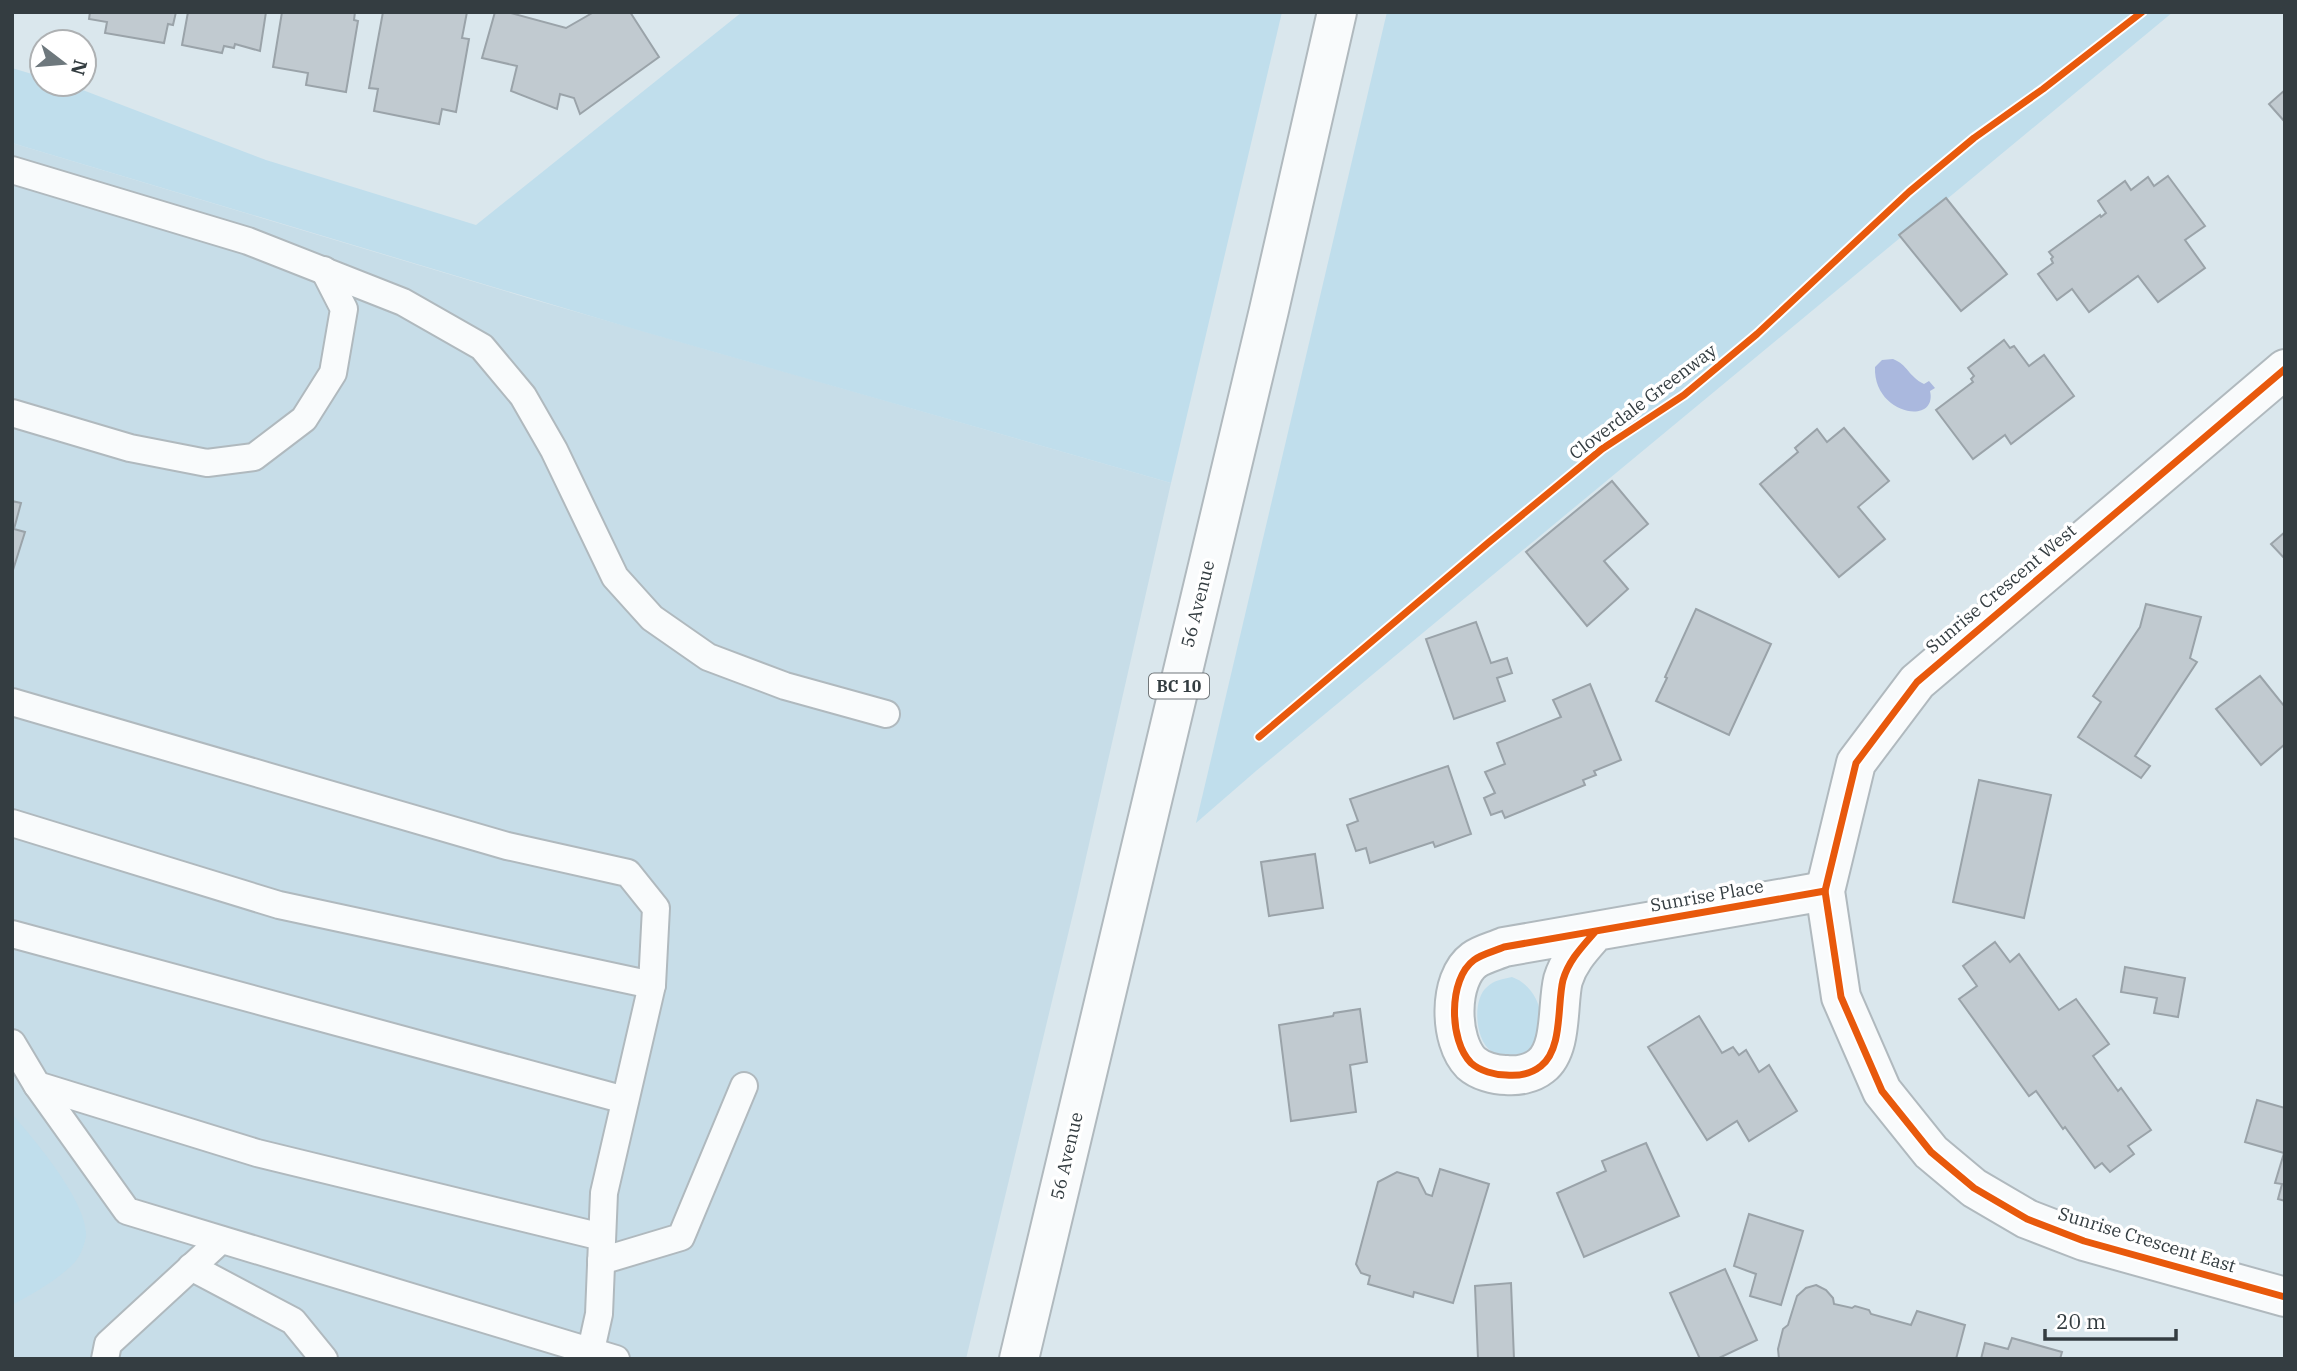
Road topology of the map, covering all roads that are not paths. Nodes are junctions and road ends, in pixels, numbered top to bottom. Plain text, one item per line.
1 (1337, 12) edge
2 (12, 170) edge
3 (324, 270) junction
4 (2285, 369) edge
5 (12, 413) edge
6 (12, 702) edge
7 (886, 714) dead end
8 (12, 824) edge
9 (1825, 891) junction
10 (1595, 932) dead end
11 (12, 934) edge
12 (652, 985) junction
13 (12, 1043) edge
14 (37, 1085) junction
15 (744, 1086) dead end
16 (625, 1100) junction
17 (221, 1240) junction
18 (602, 1249) junction
19 (191, 1267) junction
20 (2285, 1297) edge
21 (598, 1356) edge
22 (105, 1359) edge
23 (324, 1359) edge
24 (1019, 1359) edge

1 - 24 main road, 56 Avenue / BC 10
2 - 3 lane
3 - 5 lane
3 - 7 lane
4 - 9 main road, Sunrise Crescent West
6 - 12 lane
8 - 12 lane
9 - 10 main road, Sunrise Place
9 - 20 main road, Sunrise Crescent East
11 - 16 lane
12 - 16 lane
13 - 14 lane
14 - 17 lane
14 - 18 lane
15 - 18 lane
16 - 18 lane
17 - 19 lane
17 - 21 lane
18 - 21 lane
19 - 22 lane
19 - 23 lane

